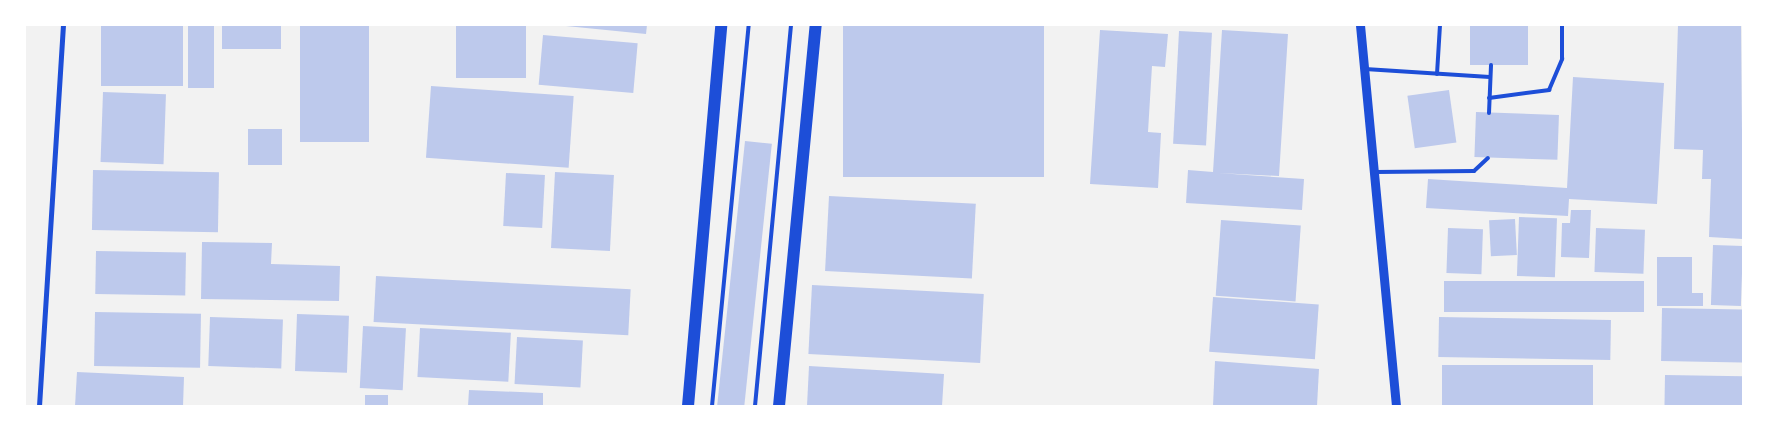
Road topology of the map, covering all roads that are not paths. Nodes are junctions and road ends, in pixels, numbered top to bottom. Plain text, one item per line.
1 (62, 25) edge
2 (721, 25) edge
3 (749, 25) edge
4 (791, 25) edge
5 (816, 25) edge
6 (1360, 25) edge
7 (1440, 25) edge
8 (1562, 25) edge
9 (1490, 65) dead end
10 (1362, 69) junction
11 (1437, 74) junction
12 (1490, 77) junction
13 (1489, 98) junction
14 (1489, 113) dead end
15 (1488, 158) dead end
16 (1376, 172) junction
17 (39, 406) edge
18 (688, 406) edge
19 (712, 406) edge
20 (755, 406) edge
21 (779, 406) edge
22 (1396, 406) edge

1 - 17 street
2 - 18 main road
3 - 19 lane
4 - 20 lane
5 - 21 main road
6 - 10 street
7 - 11 lane
8 - 13 lane
9 - 12 lane
10 - 11 lane
10 - 16 street
11 - 12 lane
12 - 13 lane
13 - 14 lane
15 - 16 lane
16 - 22 street

